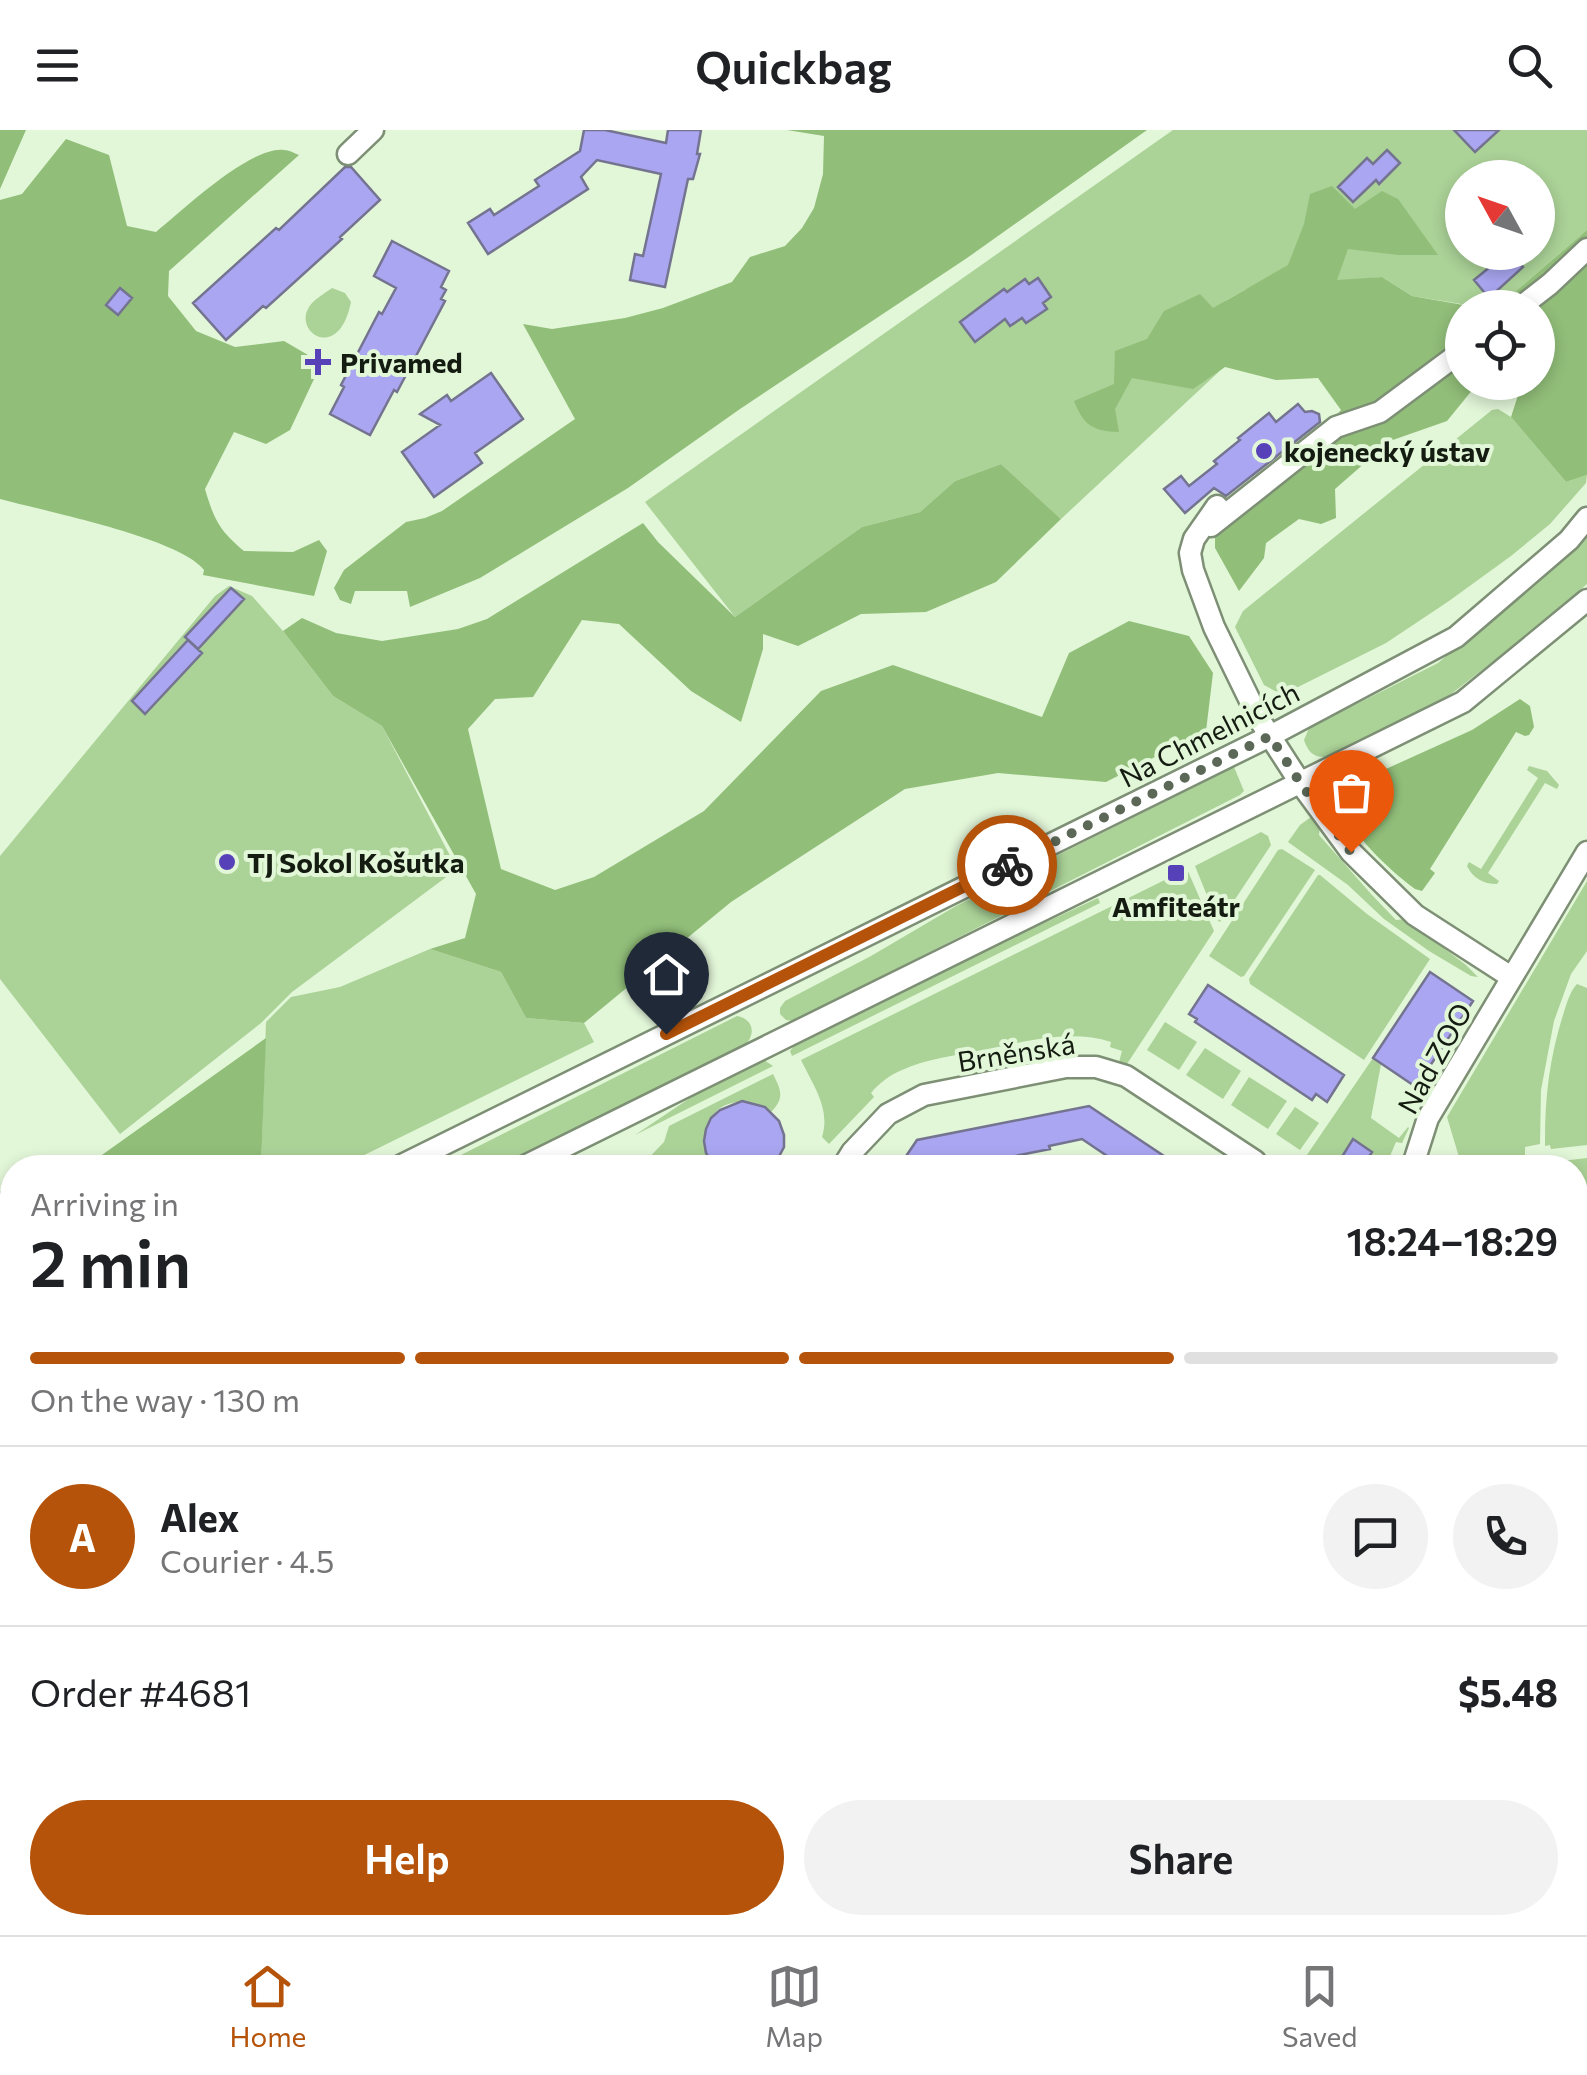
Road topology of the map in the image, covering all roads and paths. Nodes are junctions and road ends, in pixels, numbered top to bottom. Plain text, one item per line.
1 (373, 130) edge
2 (348, 154) dead end
3 (1587, 249) edge
4 (1542, 290) edge
5 (1445, 364) edge
6 (1217, 506) dead end
7 (1587, 518) edge
8 (1194, 539) junction
9 (1587, 600) edge
10 (1270, 736) junction
11 (1301, 784) junction
12 (1587, 852) edge
13 (1512, 978) junction
14 (420, 1155) edge
15 (547, 1155) edge
16 (850, 1155) edge
17 (1246, 1155) edge
18 (1416, 1155) edge

1 - 2 street
3 - 4 street
5 - 8 street
6 - 8 street
7 - 10 street, Na Chmelnicích
8 - 10 street
9 - 11 street
10 - 11 street
10 - 14 street, Na Chmelnicích
11 - 13 street
11 - 15 street
12 - 13 street, Nad ZOO
13 - 18 street, Nad ZOO
16 - 17 street, Brněnská

